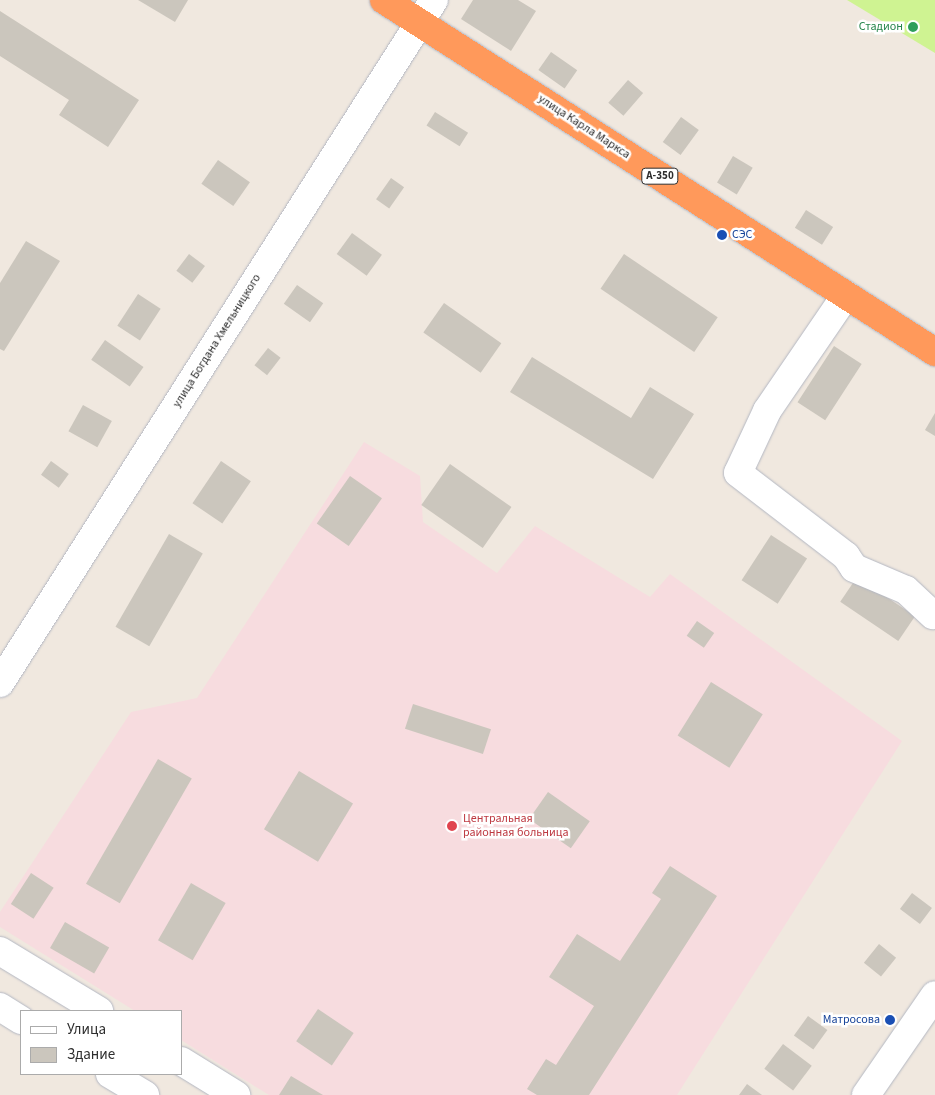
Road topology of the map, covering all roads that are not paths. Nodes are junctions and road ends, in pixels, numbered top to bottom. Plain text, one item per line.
1 (384, 0) edge
2 (427, 11) edge
3 (846, 295) junction
4 (935, 352) edge
5 (934, 615) dead end
6 (0, 683) edge
7 (0, 951) edge
8 (935, 995) edge
9 (0, 1007) edge
10 (97, 1010) edge
11 (20, 1019) edge
12 (182, 1062) edge
13 (112, 1075) edge
14 (145, 1095) edge
15 (236, 1095) edge
16 (866, 1095) edge

1 - 2 highway, улица Карла Маркса / А-350
2 - 3 highway, улица Карла Маркса / А-350
2 - 6 street, улица Богдана Хмельницкого
3 - 4 highway, улица Карла Маркса / А-350
3 - 5 street
7 - 10 street
8 - 16 street
9 - 11 street
12 - 15 street
13 - 14 street

